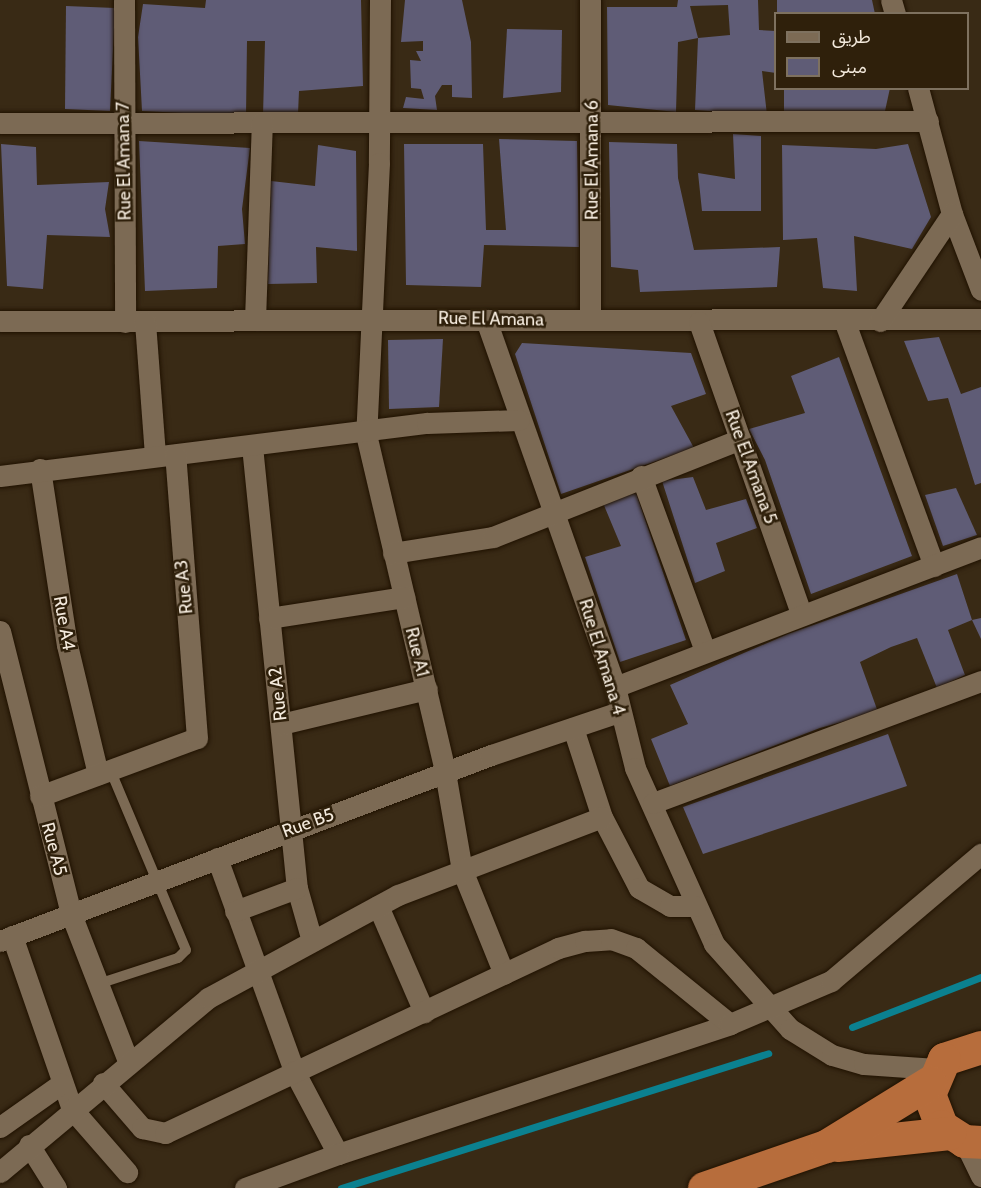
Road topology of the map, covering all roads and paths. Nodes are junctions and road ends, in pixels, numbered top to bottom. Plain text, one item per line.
1 (124, 0) edge
2 (380, 0) edge
3 (590, 0) edge
4 (919, 90) edge
5 (592, 120) junction
6 (928, 121) junction
7 (262, 122) junction
8 (379, 122) junction
9 (0, 123) edge
10 (123, 124) junction
11 (952, 214) junction
12 (981, 290) edge
13 (372, 319) junction
14 (981, 319) edge
15 (255, 320) junction
16 (486, 320) junction
17 (590, 320) junction
18 (844, 320) junction
19 (0, 321) edge
20 (880, 321) junction
21 (135, 322) junction
22 (699, 322) junction
23 (519, 420) junction
24 (366, 434) junction
25 (740, 439) junction
26 (252, 446) junction
27 (165, 455) junction
28 (40, 469) junction
29 (0, 476) edge
30 (641, 476) junction
31 (550, 510) junction
32 (981, 547) edge
33 (393, 553) junction
34 (934, 566) junction
35 (404, 597) junction
36 (801, 613) junction
37 (269, 618) junction
38 (0, 631) edge
39 (705, 651) junction
40 (981, 681) edge
41 (615, 687) junction
42 (427, 689) junction
43 (619, 712) junction
44 (281, 724) junction
45 (573, 728) junction
46 (104, 771) junction
47 (445, 772) junction
48 (40, 796) junction
49 (653, 803) junction
50 (602, 817) junction
51 (291, 828) junction
52 (981, 854) edge
53 (217, 858) junction
54 (462, 870) junction
55 (159, 881) junction
56 (297, 888) junction
57 (378, 906) junction
58 (695, 906) junction
59 (235, 911) junction
60 (71, 914) junction
61 (6, 938) edge
62 (312, 941) junction
63 (259, 970) junction
64 (504, 974) junction
65 (98, 984) junction
66 (773, 1009) junction
67 (424, 1012) junction
68 (730, 1024) junction
69 (981, 1047) edge
70 (128, 1061) junction
71 (294, 1071) junction
72 (933, 1076) junction
73 (103, 1083) junction
74 (61, 1084) junction
75 (72, 1109) junction
76 (0, 1127) edge
77 (965, 1139) edge
78 (28, 1145) junction
79 (826, 1146) junction
80 (338, 1154) junction
81 (0, 1172) edge
82 (127, 1172) dead end
83 (981, 1176) edge
84 (56, 1188) edge
85 (245, 1188) edge
86 (704, 1188) edge

1 - 10 street, Rue El Amana 7
2 - 8 street, Rue A1
3 - 5 street, Rue El Amana 6
4 - 6 street
5 - 6 street
5 - 8 street
5 - 17 street, Rue El Amana 6
6 - 11 street
7 - 8 street
7 - 10 street
7 - 15 street
8 - 13 street, Rue A1
9 - 10 street
10 - 21 street, Rue El Amana 7
11 - 12 street
11 - 20 street
13 - 15 street, Rue El Amana
13 - 16 street, Rue El Amana
13 - 24 street, Rue A1
14 - 20 street, Rue El Amana
15 - 21 street, Rue El Amana
16 - 17 street, Rue El Amana
16 - 23 street, Rue El Amana 4
17 - 22 street, Rue El Amana
18 - 20 street, Rue El Amana
18 - 22 street, Rue El Amana
18 - 34 street
19 - 21 street, Rue El Amana
21 - 27 street, Rue El Amana 7
22 - 25 street, Rue El Amana 5
23 - 24 street
23 - 31 street, Rue El Amana 4
24 - 26 street
24 - 33 street, Rue A1
25 - 30 street
25 - 36 street, Rue El Amana 5
26 - 27 street
26 - 37 street, Rue A2
27 - 28 street
27 - 46 street, Rue A3
28 - 29 street
28 - 46 street, Rue A4
30 - 31 street
30 - 39 street
31 - 33 street
31 - 41 street, Rue El Amana 4
32 - 34 street
33 - 35 street, Rue A1
34 - 36 street
35 - 37 street
35 - 42 street, Rue A1
36 - 39 street
37 - 44 street, Rue A2
38 - 48 street, Rue A5
39 - 41 street
40 - 49 street
41 - 43 street, Rue El Amana 4
42 - 44 street
42 - 47 street, Rue A1
43 - 45 street, Rue B5
43 - 49 street, Rue El Amana 4
44 - 51 street, Rue A2
45 - 47 street, Rue B5
45 - 50 street
46 - 48 street
46 - 55 lane
47 - 51 street, Rue B5
47 - 54 street, Rue A1
48 - 60 street, Rue A5
49 - 58 street, Rue El Amana 4
50 - 54 street
50 - 58 street
51 - 53 street, Rue B5
51 - 56 street, Rue A2
52 - 66 street
53 - 55 street, Rue B5
53 - 59 street
54 - 57 street
54 - 64 street, Rue A1
55 - 60 street, Rue B5
55 - 65 lane
56 - 59 street
56 - 62 street, Rue A2
57 - 62 street
57 - 67 street
58 - 66 street, Rue El Amana 4
59 - 63 street
60 - 61 street, Rue B5
60 - 65 street, Rue A5
61 - 74 street
62 - 63 street
63 - 70 street
63 - 71 street
64 - 67 street
64 - 68 street
65 - 70 street, Rue A5
66 - 68 street
66 - 72 street, Rue El Amana 4
67 - 71 street
68 - 80 street
69 - 72 highway
70 - 73 street
71 - 73 street
71 - 80 street
72 - 77 highway
72 - 79 highway
73 - 75 street
74 - 75 street
74 - 76 street
75 - 78 street
75 - 82 street
77 - 79 highway
77 - 83 street
78 - 81 street
78 - 84 street
79 - 86 highway
80 - 85 street

